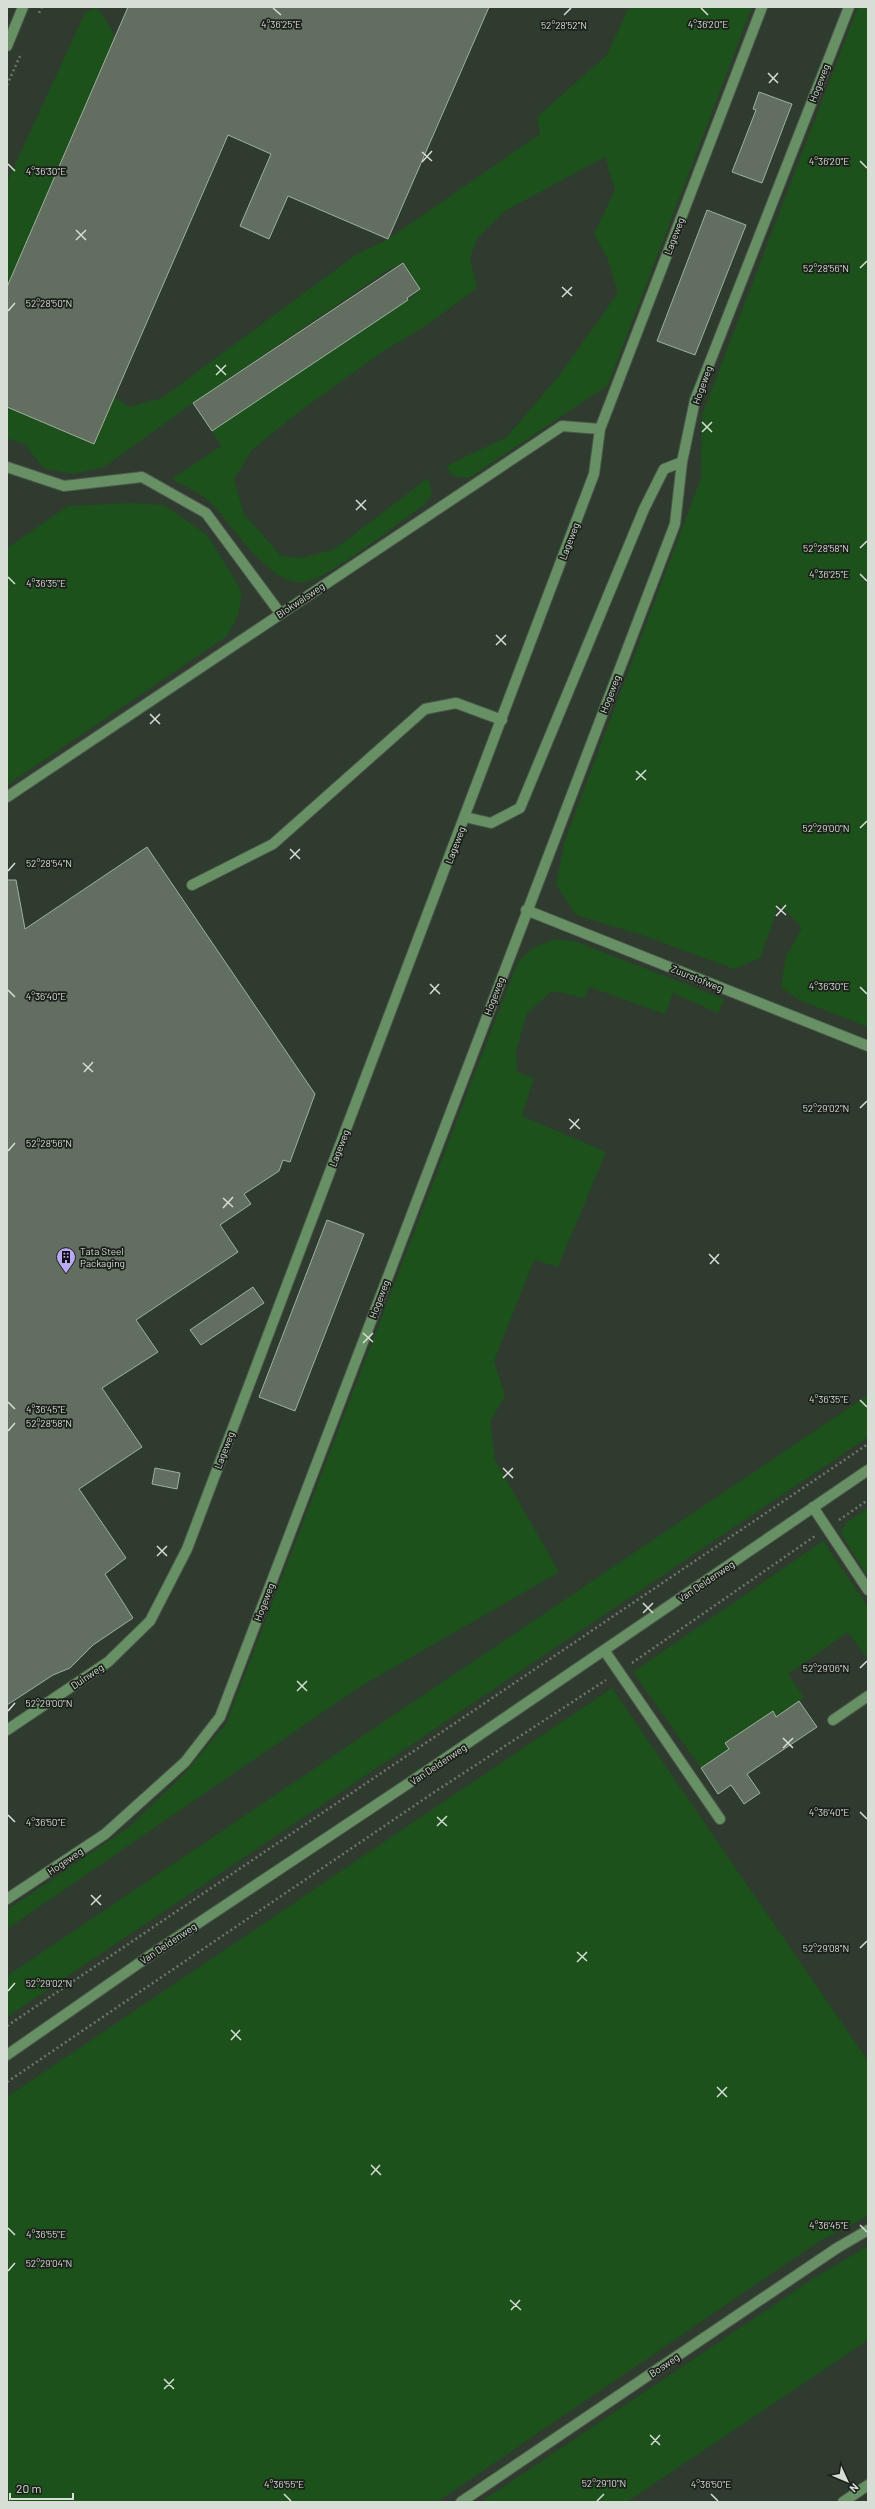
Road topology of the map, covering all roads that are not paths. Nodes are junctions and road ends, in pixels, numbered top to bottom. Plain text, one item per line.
1 (23, 7) edge
2 (762, 7) edge
3 (849, 7) edge
4 (7, 46) edge
5 (600, 429) junction
6 (682, 462) junction
7 (7, 467) edge
8 (280, 613) junction
9 (502, 720) junction
10 (7, 797) edge
11 (465, 817) junction
12 (192, 885) dead end
13 (526, 910) junction
14 (868, 1046) edge
15 (868, 1470) edge
16 (813, 1507) junction
17 (868, 1590) edge
18 (604, 1650) junction
19 (108, 1662) joint
20 (868, 1696) edge
21 (833, 1720) dead end
22 (7, 1730) edge
23 (720, 1819) dead end
24 (7, 1899) edge
25 (7, 2055) edge
26 (868, 2230) edge
27 (868, 2485) edge
28 (461, 2502) edge
29 (843, 2502) edge

1 - 4 street
2 - 5 street, Lageweg
3 - 6 street, Hogeweg
5 - 8 street, Blokwalsweg
5 - 9 street, Lageweg
6 - 11 street
6 - 13 street, Hogeweg
7 - 8 street
8 - 10 street, Blokwalsweg
9 - 11 street, Lageweg
9 - 12 street
11 - 19 street, Lageweg
13 - 14 street, Zuurstofweg
13 - 24 street, Hogeweg
15 - 16 street, Van Deldenweg
16 - 17 street
16 - 18 street, Van Deldenweg
18 - 23 street
18 - 25 street, Van Deldenweg
19 - 22 street, Duinweg
20 - 21 street
26 - 28 street, Bosweg
27 - 29 street

